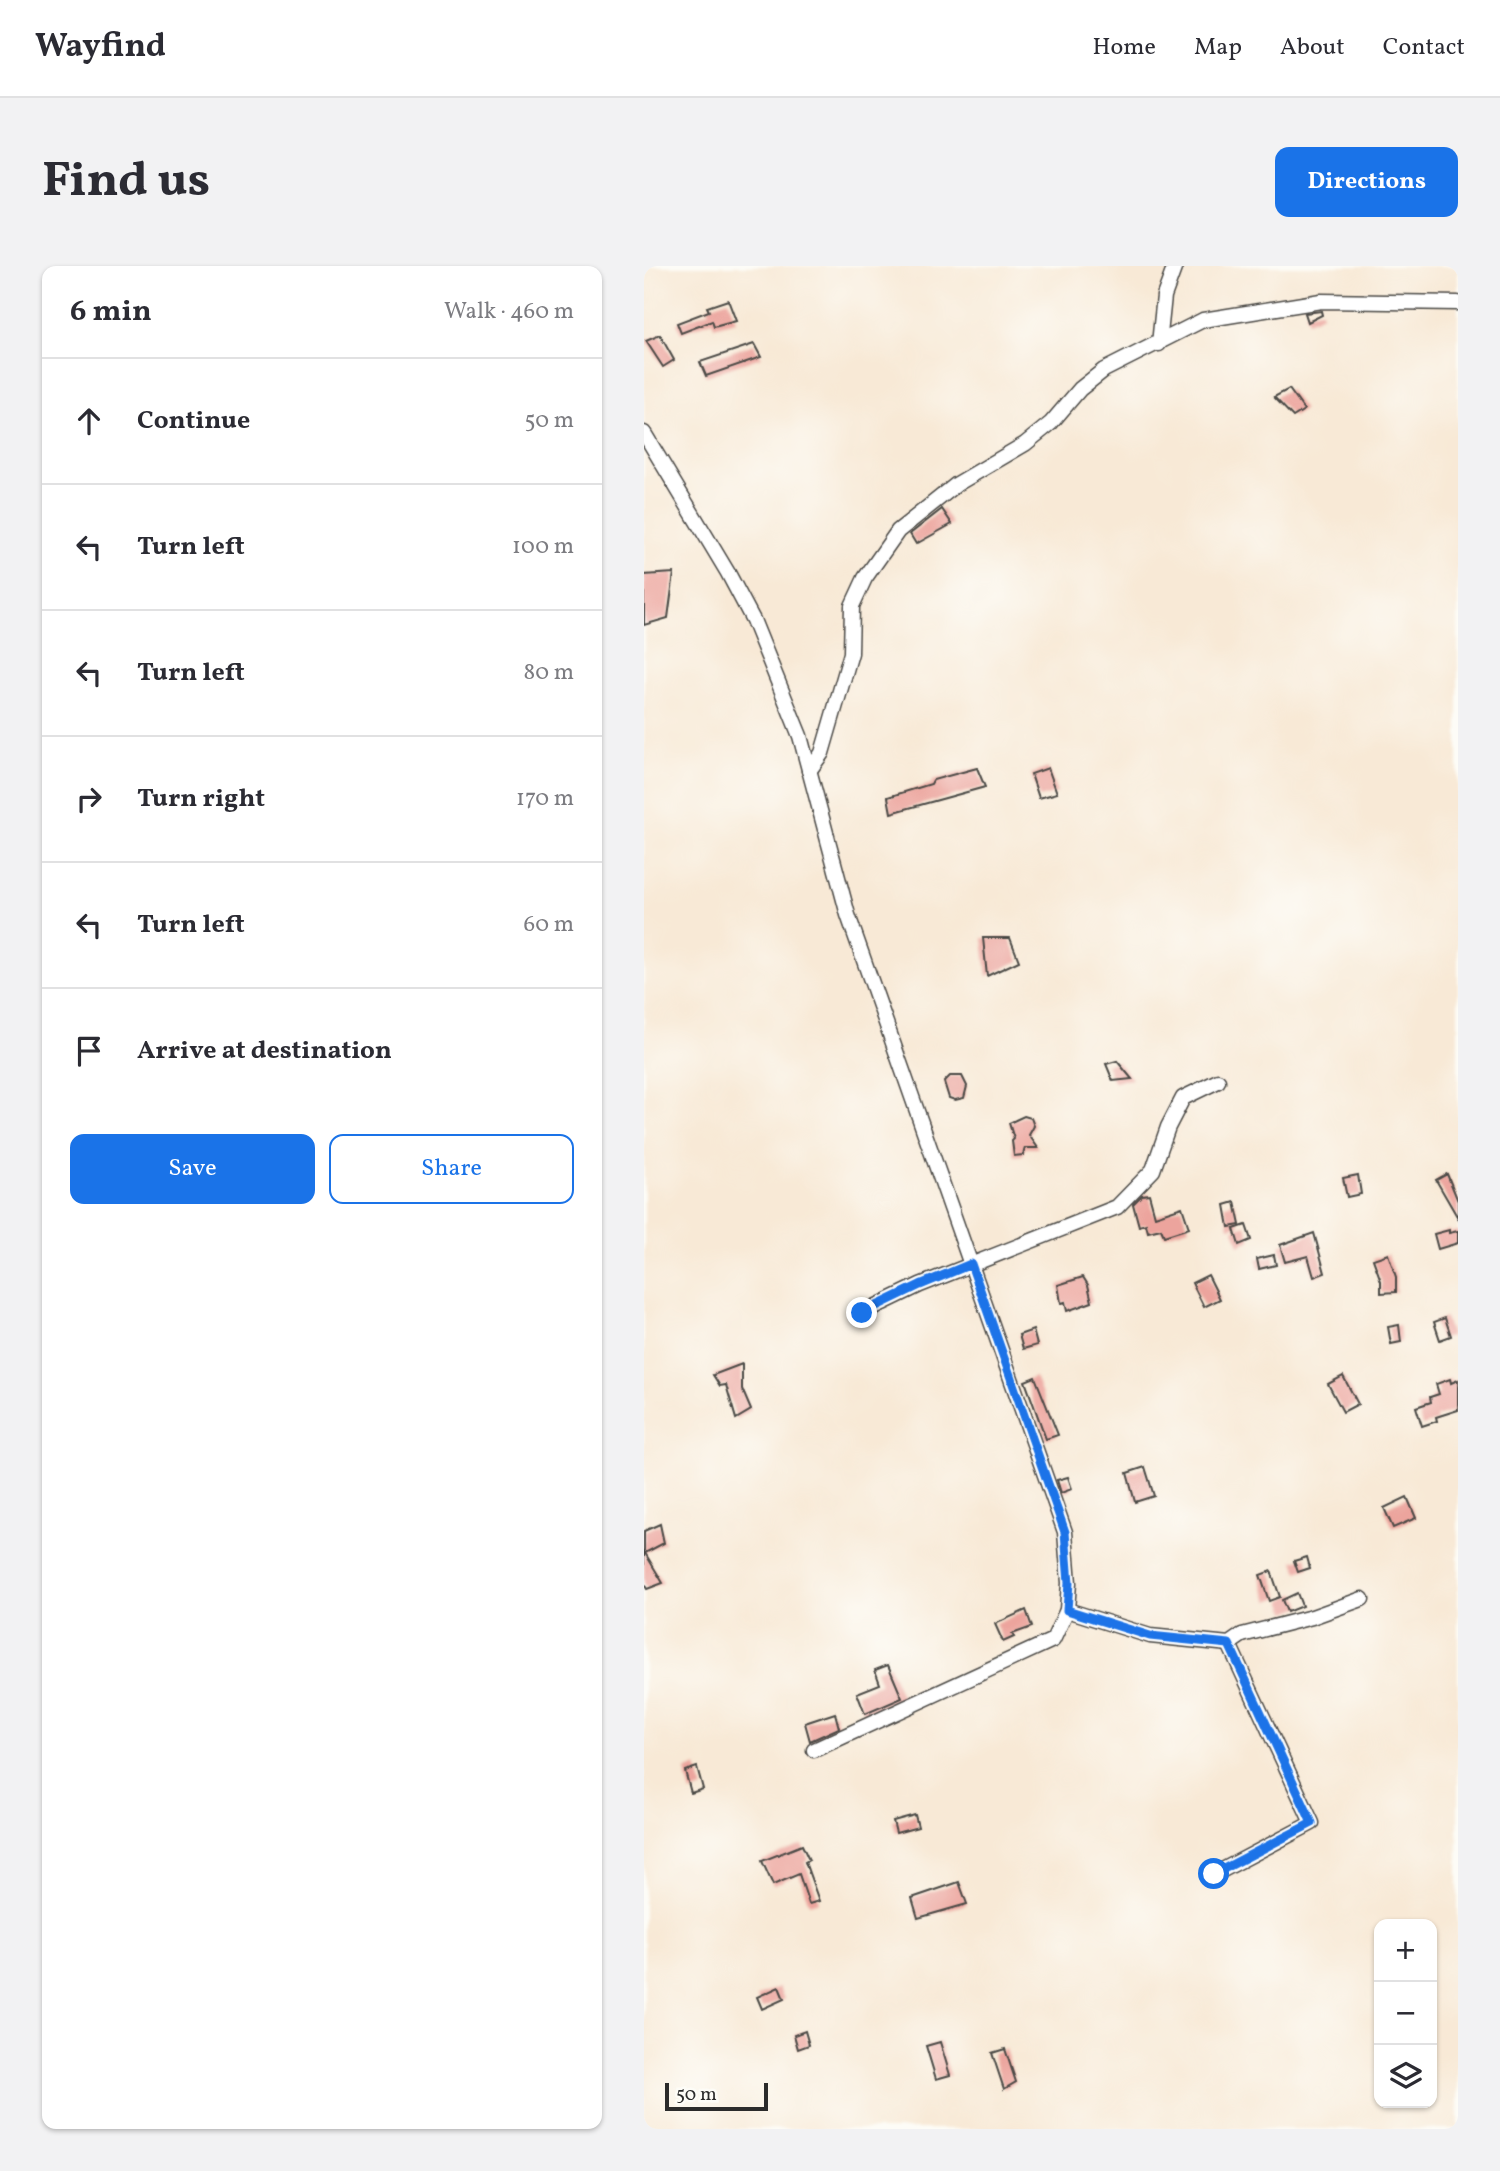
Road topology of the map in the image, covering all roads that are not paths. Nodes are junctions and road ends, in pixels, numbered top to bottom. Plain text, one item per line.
1 (1175, 266) edge
2 (1458, 303) edge
3 (1159, 344) junction
4 (644, 433) edge
5 (809, 771) junction
6 (1218, 1081) dead end
7 (971, 1264) junction
8 (862, 1313) dead end
9 (1362, 1599) dead end
10 (1067, 1610) junction
11 (1229, 1644) junction
12 (814, 1750) dead end
13 (1214, 1874) dead end

1 - 3 street
2 - 3 street
3 - 5 street
4 - 5 street
5 - 7 street
6 - 7 street
7 - 8 street
7 - 10 street
9 - 11 street
10 - 11 street
10 - 12 street
11 - 13 street

